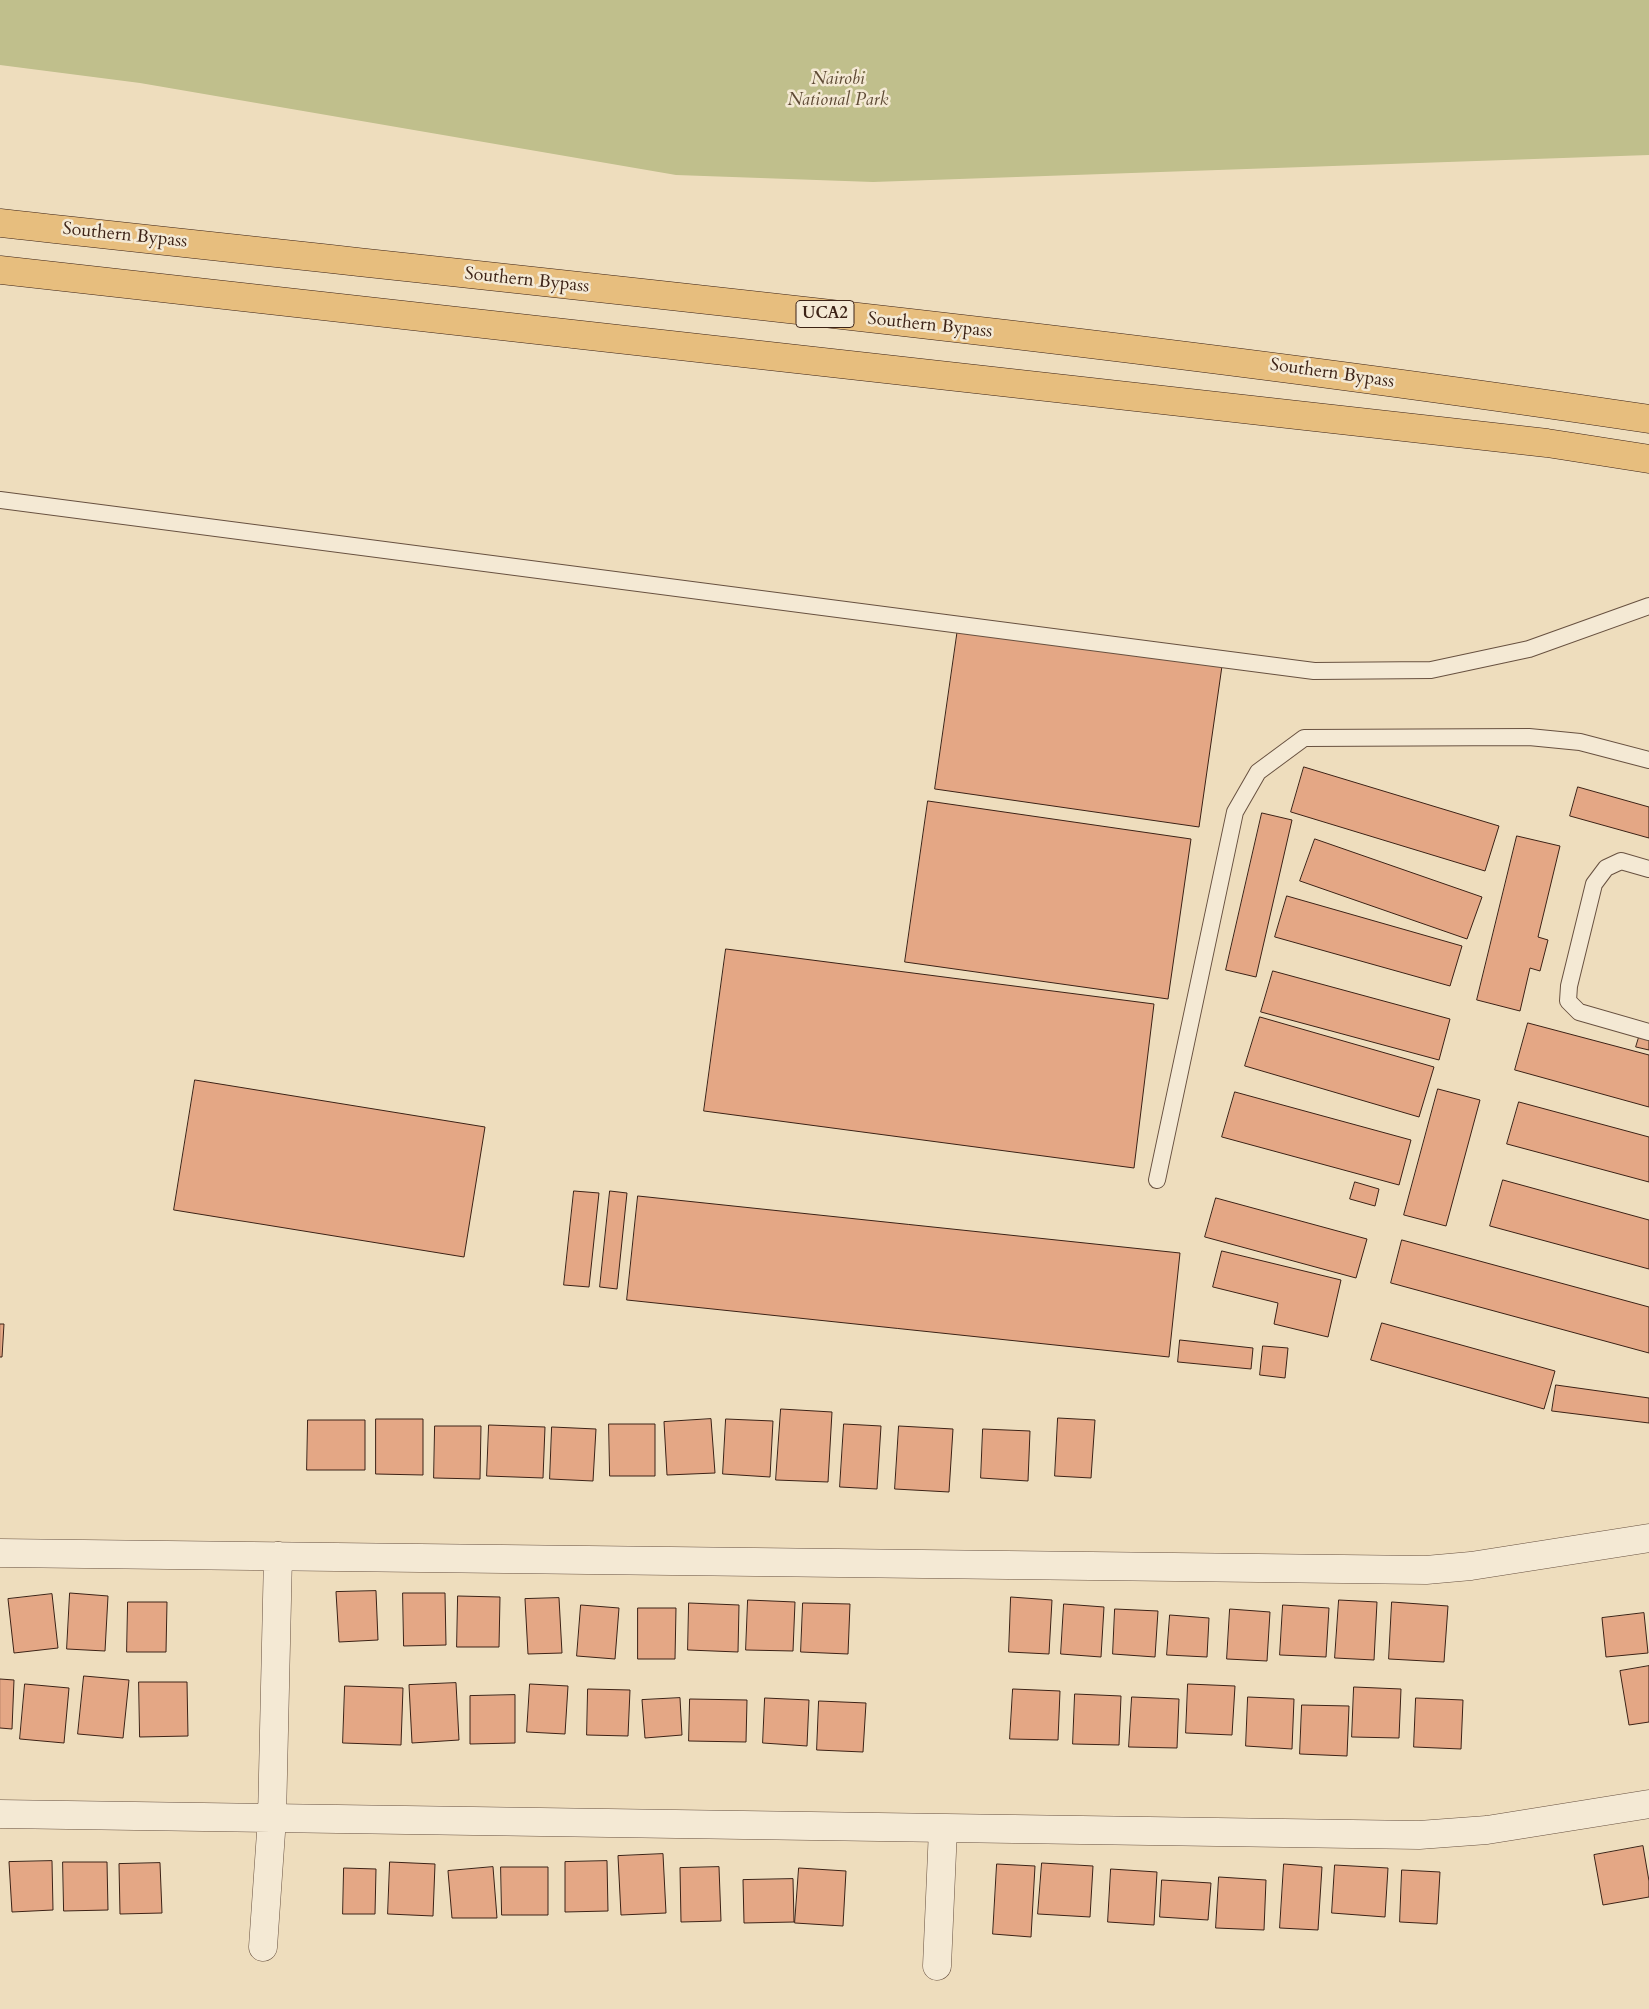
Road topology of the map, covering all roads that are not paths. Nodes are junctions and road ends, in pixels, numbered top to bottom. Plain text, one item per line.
1 (0, 223) edge
2 (0, 270) edge
3 (1649, 419) edge
4 (1649, 459) edge
5 (0, 500) edge
6 (1649, 606) edge
7 (1649, 760) edge
8 (1649, 868) edge
9 (1649, 1032) edge
10 (1157, 1180) dead end
11 (1649, 1538) edge
12 (0, 1553) edge
13 (278, 1556) junction
14 (1649, 1804) edge
15 (0, 1814) edge
16 (272, 1818) junction
17 (943, 1829) junction
18 (263, 1947) dead end
19 (937, 1966) dead end

1 - 3 highway, Southern Bypass / UCA2
2 - 4 highway
5 - 6 lane
7 - 10 lane
8 - 9 lane
11 - 13 street
12 - 13 street
13 - 16 street
14 - 17 street
15 - 16 street
16 - 17 street
16 - 18 street
17 - 19 street

